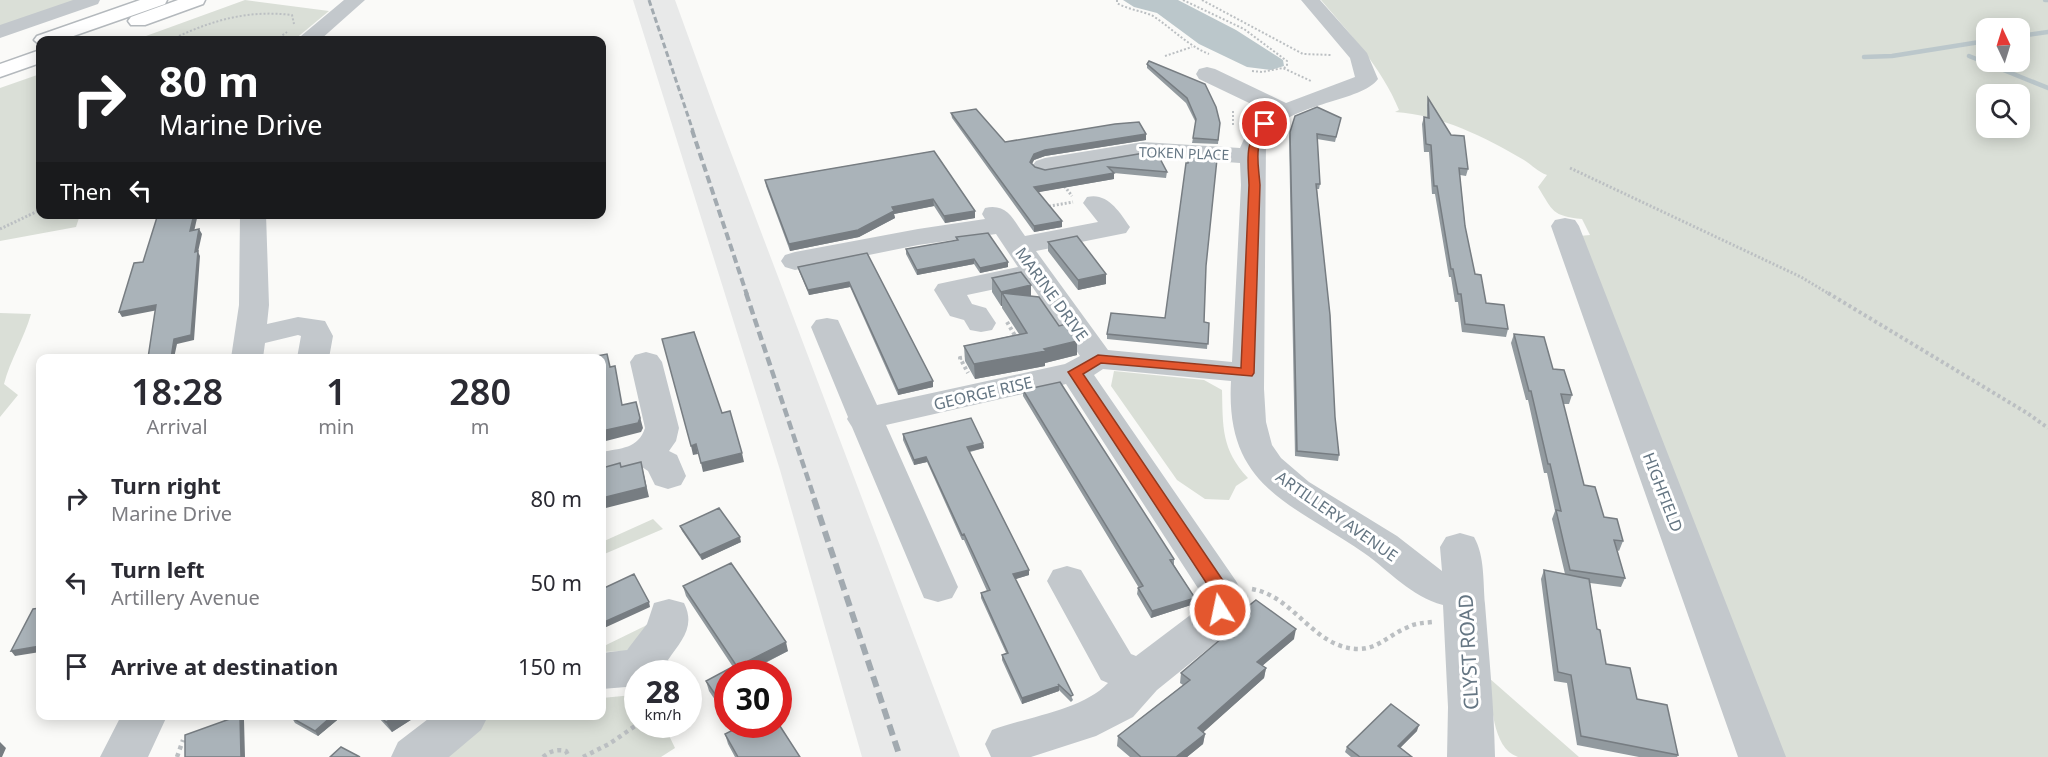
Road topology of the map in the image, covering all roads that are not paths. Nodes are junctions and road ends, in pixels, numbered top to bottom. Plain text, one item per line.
1 (91, 0) edge
2 (158, 0) edge
3 (196, 0) edge
4 (356, 0) edge
5 (1310, 0) edge
6 (0, 32) edge
7 (56, 36) edge
8 (95, 36) edge
9 (313, 36) edge
10 (36, 43) edge
11 (0, 56) edge
12 (36, 58) edge
13 (1209, 64) road end
14 (0, 71) edge
15 (1274, 106) junction
16 (1241, 155) junction
17 (1045, 166) dead end
18 (1096, 203) road end
19 (253, 219) edge
20 (1003, 225) junction
21 (1565, 226) dead end
22 (795, 261) dead end
23 (1036, 272) junction
24 (981, 323) dead end
25 (826, 327) dead end
26 (248, 348) edge
27 (314, 354) edge
28 (645, 362) dead end
29 (1087, 366) junction
30 (1247, 373) junction
31 (864, 419) junction
32 (606, 464) edge
33 (1460, 547) dead end
34 (1067, 581) dead end
35 (938, 587) dead end
36 (1465, 593) junction
37 (669, 615) dead end
38 (641, 660) edge
39 (1141, 677) junction
40 (142, 720) edge
41 (460, 720) edge
42 (1008, 744) dead end
43 (124, 757) edge
44 (415, 757) edge
45 (1471, 757) edge
46 (1762, 757) edge

1 - 6 street
2 - 7 highway
3 - 8 highway
4 - 9 street
5 - 15 street, ARTILLERY AVENUE
10 - 11 highway
12 - 14 highway
13 - 15 street
15 - 16 street, ARTILLERY AVENUE
16 - 17 street, TOKEN PLACE
16 - 30 street, ARTILLERY AVENUE
18 - 20 street
19 - 26 street
20 - 22 street
20 - 23 street, MARINE DRIVE
21 - 46 street, HIGHFIELD
23 - 24 street
23 - 29 street, MARINE DRIVE
25 - 31 street
26 - 27 street
28 - 32 street
29 - 30 street, MARINE DRIVE
29 - 31 street, GEORGE RISE
29 - 39 street
30 - 36 street, ARTILLERY AVENUE
31 - 35 street
33 - 36 street, CLYST ROAD
34 - 39 street
36 - 45 street, CLYST ROAD
37 - 38 street
39 - 42 street
40 - 43 street
41 - 44 street

